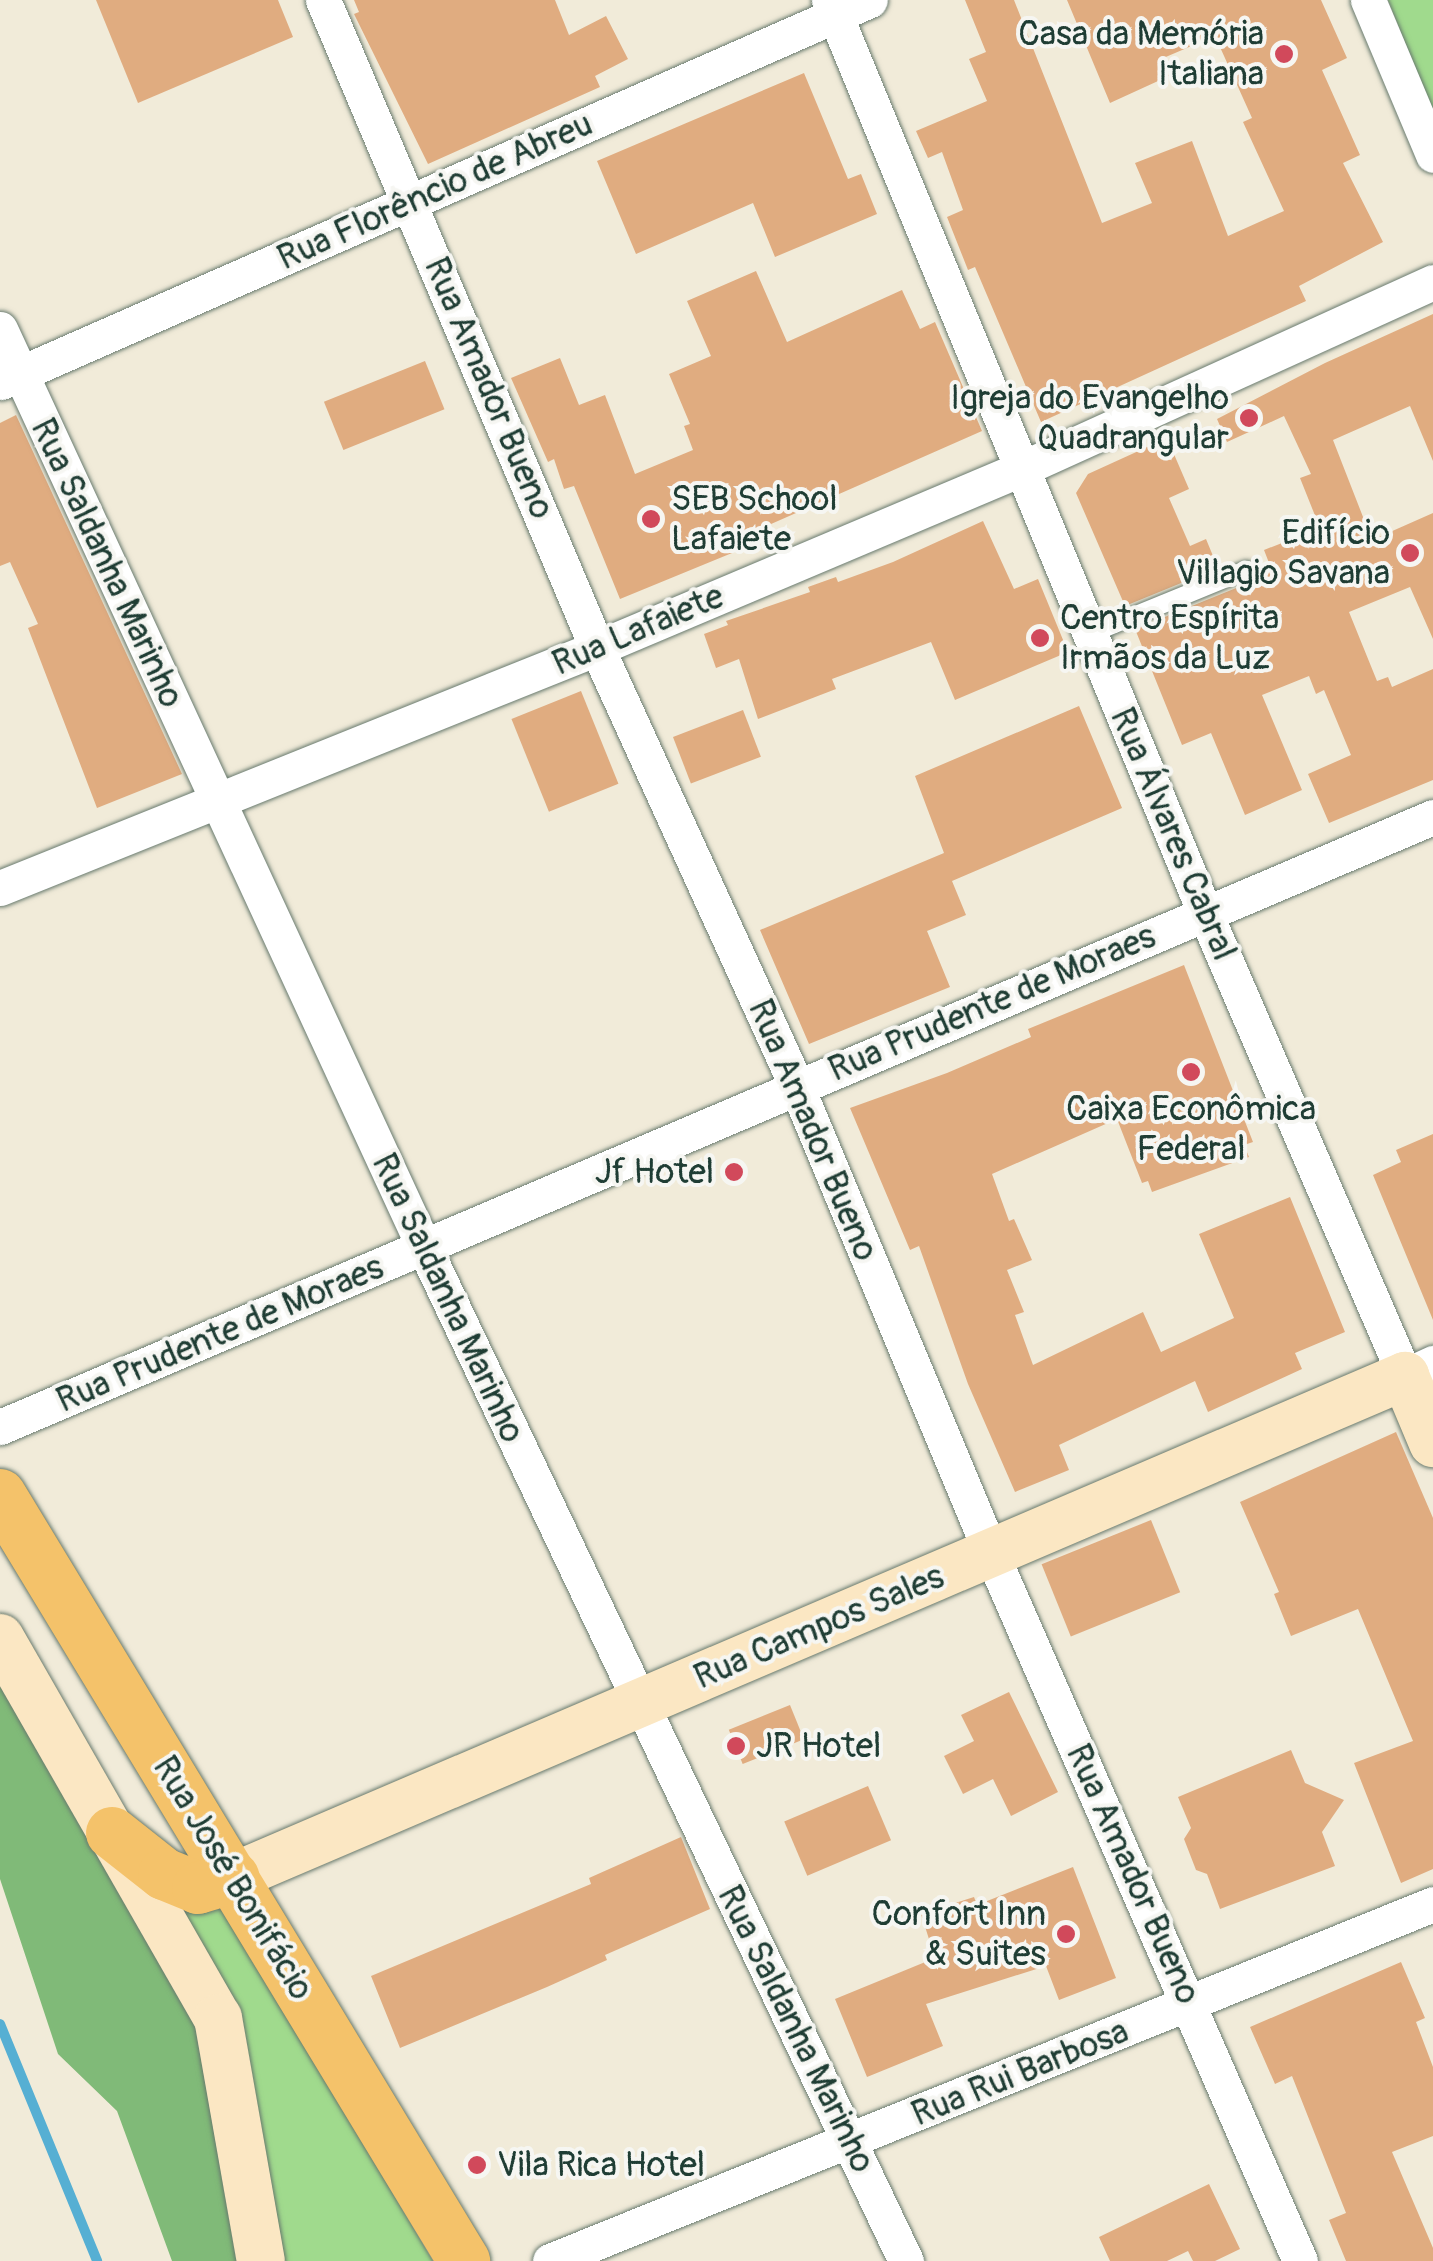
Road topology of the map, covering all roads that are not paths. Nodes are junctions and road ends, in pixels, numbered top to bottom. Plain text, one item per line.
1 (323, 0) edge
2 (870, 0) edge
3 (1368, 0) edge
4 (832, 8) edge
5 (1433, 155) edge
6 (412, 202) junction
7 (1433, 282) edge
8 (0, 330) edge
9 (10, 378) edge
10 (1021, 469) junction
11 (1246, 570) dead end
12 (1090, 634) junction
13 (597, 648) junction
14 (217, 801) junction
15 (1433, 817) edge
16 (0, 888) edge
17 (1204, 913) junction
18 (796, 1085) junction
19 (424, 1248) junction
20 (1419, 1369) edge
21 (0, 1427) edge
22 (1433, 1443) edge
23 (0, 1495) edge
24 (991, 1553) junction
25 (0, 1638) edge
26 (640, 1705) junction
27 (112, 1832) junction
28 (232, 1876) junction
29 (1433, 1904) edge
30 (1190, 2004) junction
31 (851, 2142) junction
32 (261, 2261) edge
33 (464, 2261) edge
34 (550, 2261) edge
35 (906, 2261) edge
36 (1300, 2261) edge

1 - 6 street, Rua Amador Bueno
2 - 4 street, Rua Florêncio de Abreu
3 - 5 street
4 - 6 street, Rua Florêncio de Abreu
4 - 10 street, Rua Álvares Cabral
6 - 9 street, Rua Florêncio de Abreu
6 - 13 street, Rua Amador Bueno
7 - 10 street, Rua Lafaiete
8 - 9 street, Rua Saldanha Marinho
9 - 14 street, Rua Saldanha Marinho
10 - 12 street, Rua Álvares Cabral
10 - 13 street, Rua Lafaiete
11 - 12 lane
12 - 17 street, Rua Álvares Cabral
13 - 14 street, Rua Lafaiete
13 - 18 street, Rua Amador Bueno
14 - 16 street, Rua Lafaiete
14 - 19 street, Rua Saldanha Marinho
15 - 17 street, Rua Prudente de Moraes
17 - 18 street, Rua Prudente de Moraes
17 - 20 street, Rua Álvares Cabral
18 - 19 street, Rua Prudente de Moraes
18 - 24 street, Rua Amador Bueno
19 - 21 street, Rua Prudente de Moraes
19 - 26 street, Rua Saldanha Marinho
20 - 22 main road, Rua Álvares Cabral
20 - 24 main road, Rua Campos Sales
23 - 28 main road, Rua José Bonifácio
24 - 26 main road, Rua Campos Sales
24 - 30 street, Rua Amador Bueno
25 - 27 main road
26 - 28 main road, Rua Campos Sales
26 - 31 street, Rua Saldanha Marinho
27 - 28 main road
27 - 32 main road
28 - 33 main road, Rua José Bonifácio
29 - 30 street, Rua Rui Barbosa
30 - 31 street, Rua Rui Barbosa
30 - 36 street, Rua Amador Bueno
31 - 34 street, Rua Rui Barbosa
31 - 35 street, Rua Saldanha Marinho

